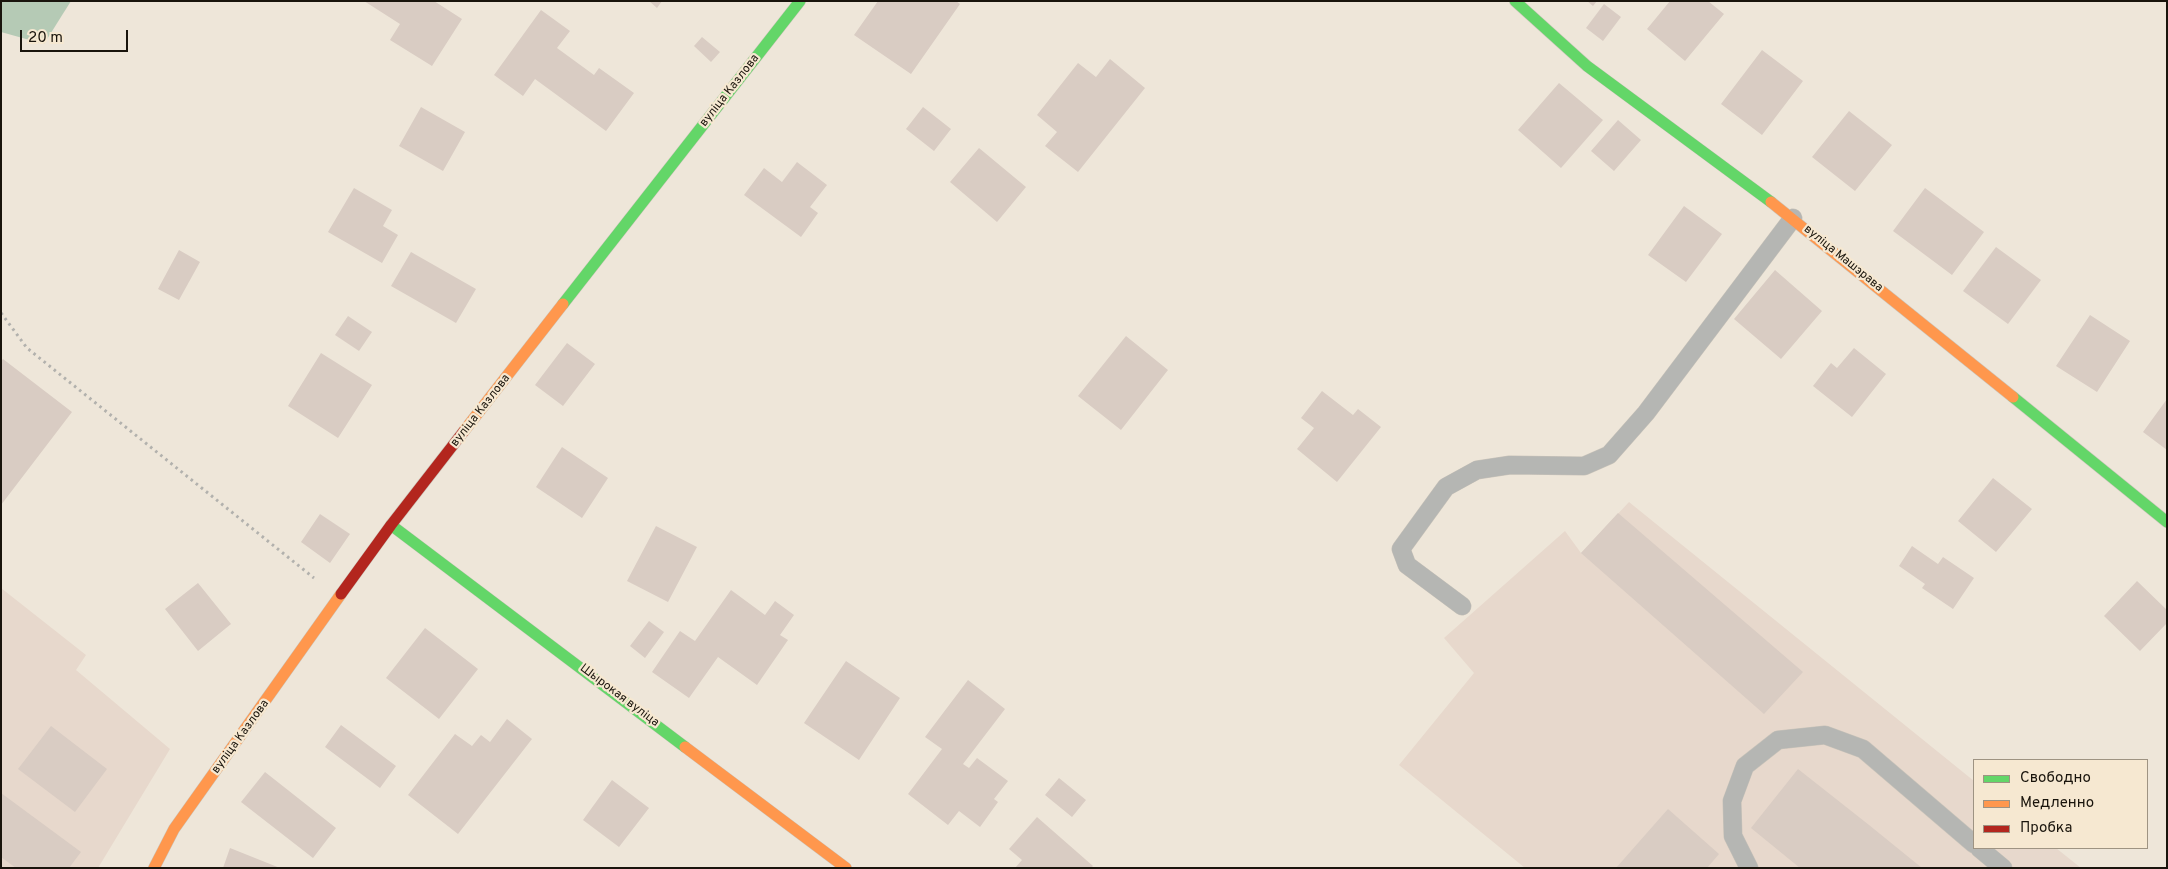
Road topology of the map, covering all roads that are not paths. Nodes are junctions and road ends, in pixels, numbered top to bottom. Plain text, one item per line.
1 (800, 1) edge
2 (1515, 1) edge
3 (1793, 218) junction
4 (2167, 522) edge
5 (391, 525) junction
6 (1462, 606) dead end
7 (1973, 843) edge
8 (1980, 849) edge
9 (154, 868) edge
10 (846, 868) edge
11 (1749, 868) edge
12 (2003, 868) edge

1 - 5 street, вуліца Казлова
2 - 3 street, вуліца Машэрава
3 - 4 street, вуліца Машэрава
3 - 6 lane
5 - 9 street, вуліца Казлова
5 - 10 street, Шырокая вуліца
7 - 11 lane
8 - 12 lane

